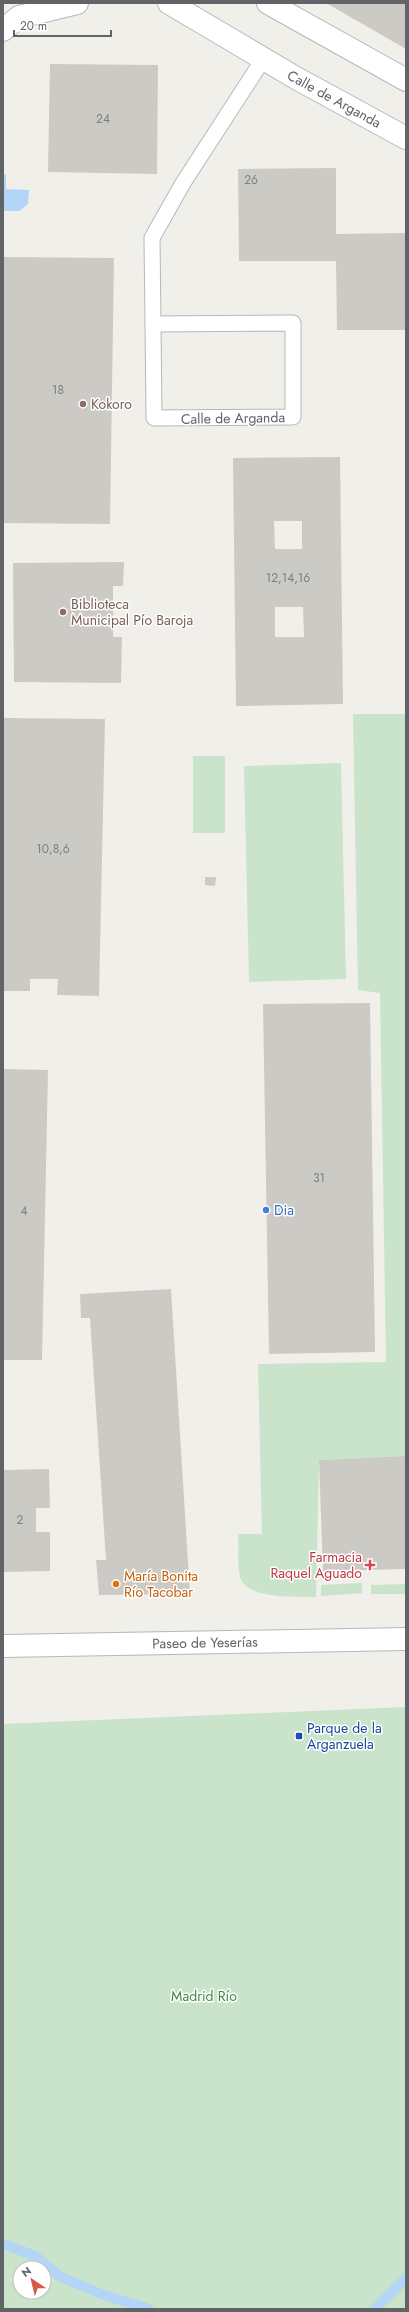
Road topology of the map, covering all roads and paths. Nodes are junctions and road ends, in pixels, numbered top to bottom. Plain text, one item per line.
1 (77, 3) edge
2 (169, 3) edge
3 (268, 3) edge
4 (3, 30) edge
5 (264, 58) junction
6 (406, 80) edge
7 (406, 138) edge
8 (153, 324) junction
9 (406, 1639) edge
10 (3, 1646) edge

1 - 4 street
2 - 5 street, Calle de Arganda
3 - 6 street
5 - 7 street, Calle de Arganda
5 - 8 lane, Calle de Arganda
8 - 8 lane, Calle de Arganda
9 - 10 street, Paseo de Yeserías

